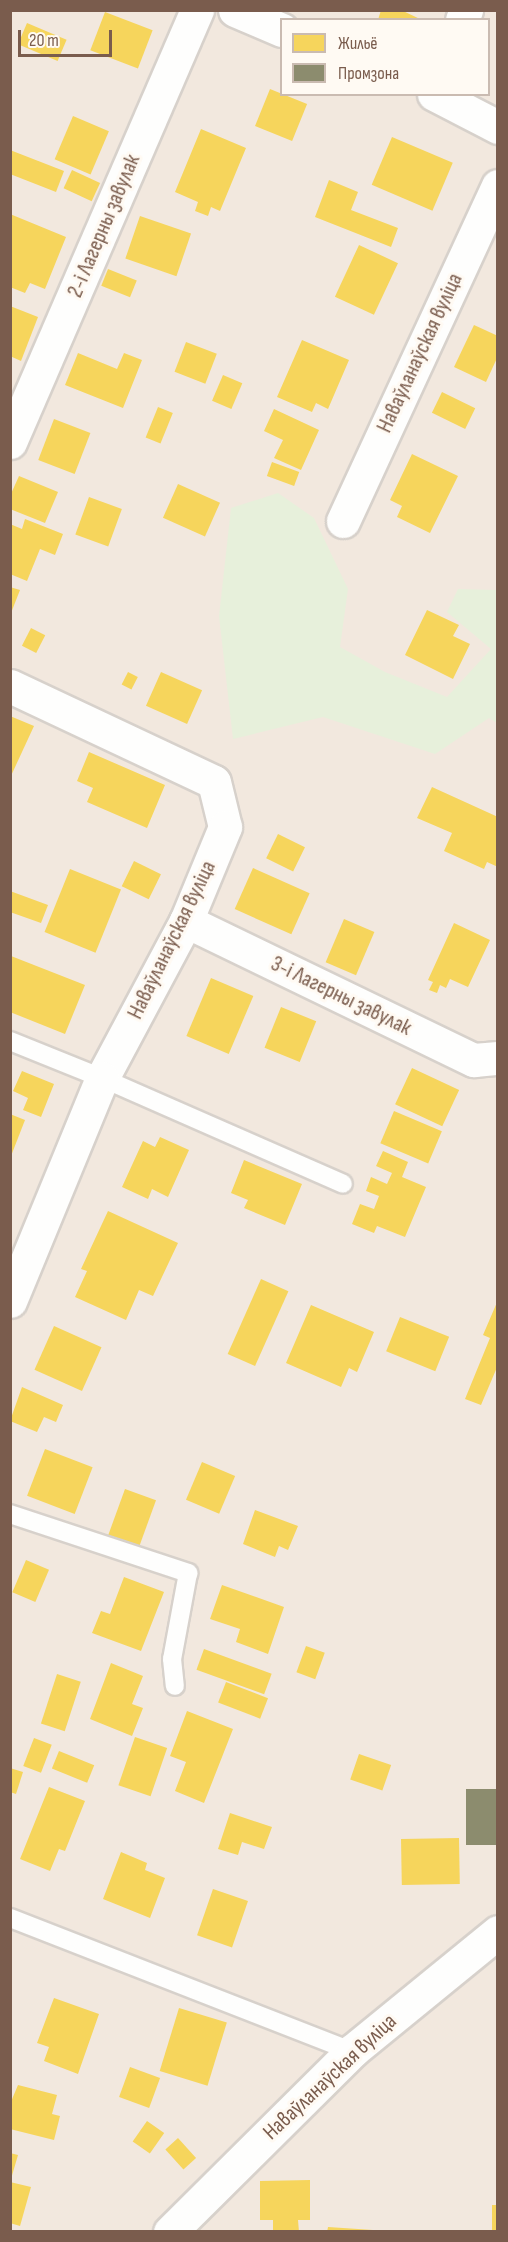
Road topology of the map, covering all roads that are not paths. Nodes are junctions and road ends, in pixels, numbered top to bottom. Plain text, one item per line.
1 (197, 10) edge
2 (235, 10) edge
3 (280, 29) edge
4 (438, 96) edge
5 (498, 127) edge
6 (498, 186) edge
7 (10, 442) edge
8 (343, 521) dead end
9 (10, 686) edge
10 (186, 921) junction
11 (10, 1041) edge
12 (498, 1058) edge
13 (102, 1078) junction
14 (342, 1184) dead end
15 (11, 1300) edge
16 (10, 1514) edge
17 (175, 1686) dead end
18 (10, 1918) edge
19 (498, 1932) edge
20 (352, 2051) junction
21 (170, 2232) edge

1 - 7 street, 2-і Лагерны завулак
2 - 3 street
4 - 5 street
6 - 8 street, Наваўланаўская вуліца
9 - 10 street, Наваўланаўская вуліца
10 - 12 street, 3-і Лагерны завулак
10 - 13 street, Наваўланаўская вуліца
11 - 13 lane
13 - 14 lane
13 - 15 street, Наваўланаўская вуліца
16 - 17 lane
18 - 20 lane
19 - 20 street, Наваўланаўская вуліца
20 - 21 street, Наваўланаўская вуліца

